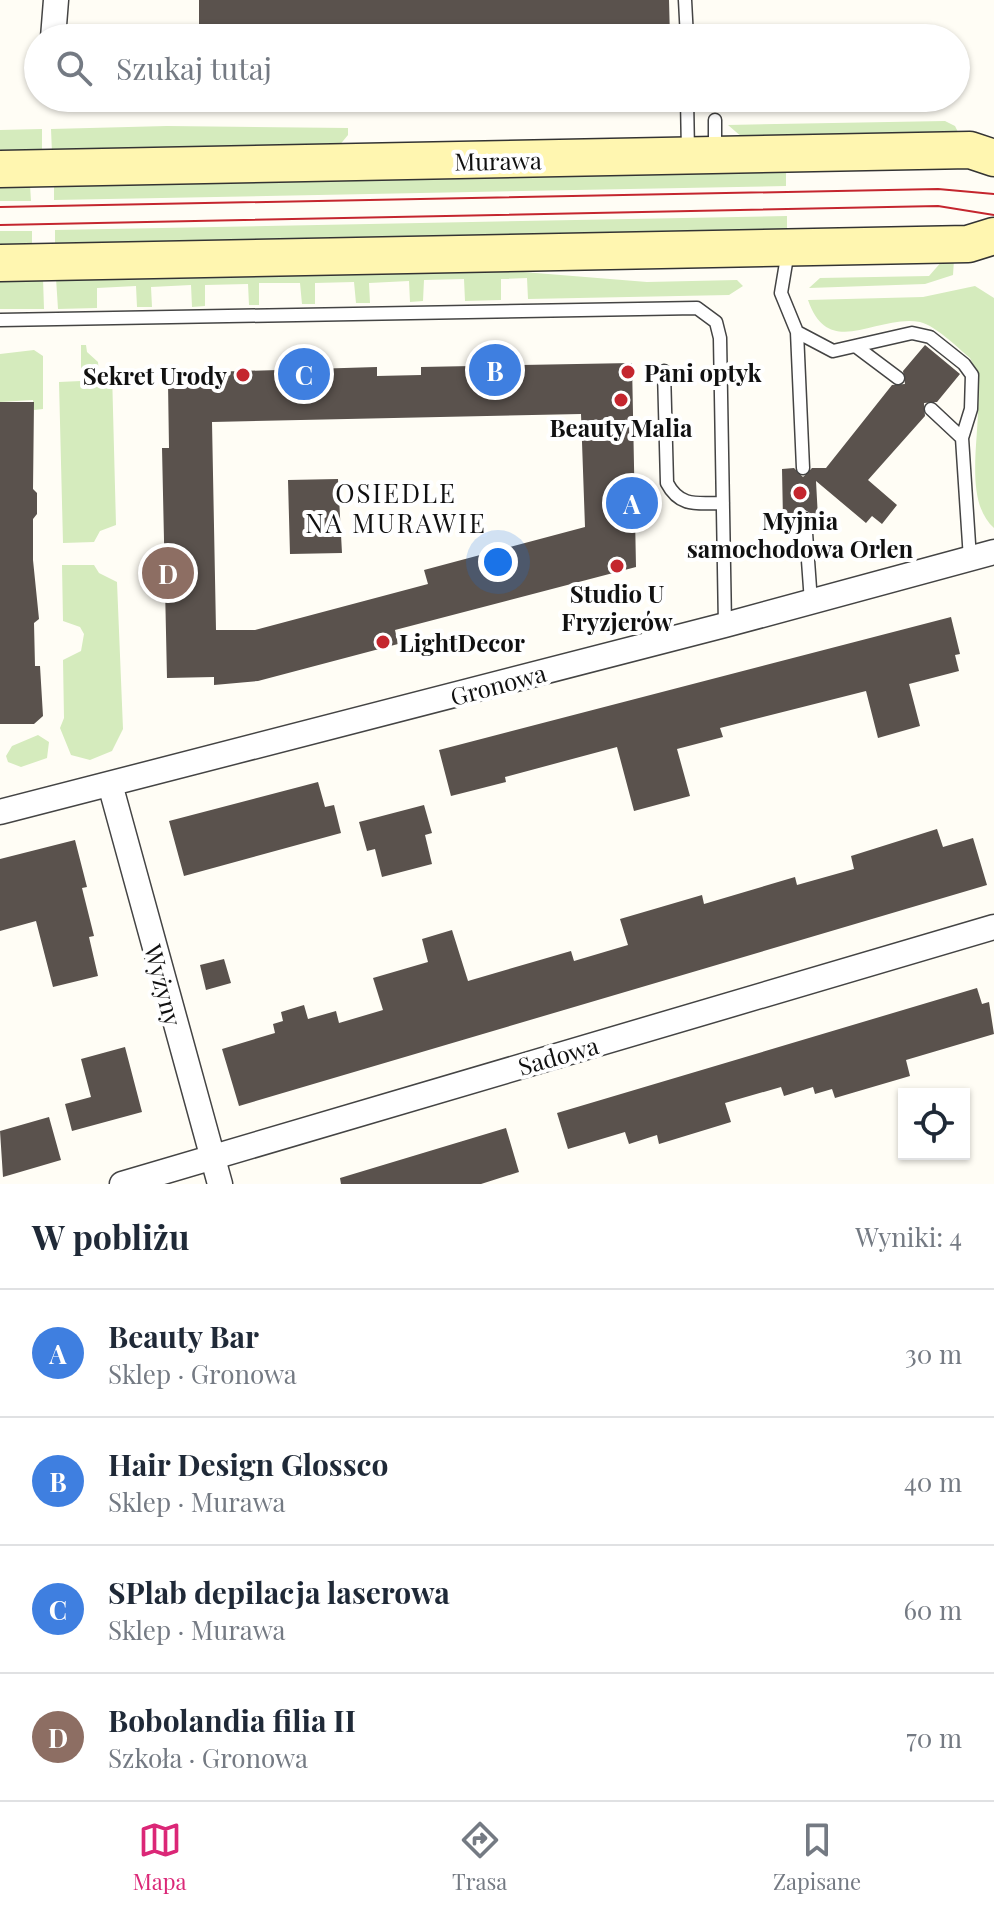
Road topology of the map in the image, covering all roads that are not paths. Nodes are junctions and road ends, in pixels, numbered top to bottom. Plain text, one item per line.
1 (56, 0) edge
2 (685, 0) edge
3 (54, 24) edge
4 (686, 24) edge
5 (691, 112) edge
6 (715, 120) dead end
7 (986, 147) edge
8 (702, 156) junction
9 (0, 169) edge
10 (985, 244) edge
11 (788, 248) junction
12 (0, 263) edge
13 (0, 320) edge
14 (797, 332) junction
15 (858, 348) junction
16 (664, 371) dead end
17 (898, 378) dead end
18 (931, 409) dead end
19 (962, 438) junction
20 (803, 468) dead end
21 (723, 503) junction
22 (805, 519) dead end
23 (994, 552) edge
24 (970, 559) junction
25 (811, 602) junction
26 (725, 625) junction
27 (110, 784) junction
28 (0, 812) edge
29 (994, 927) edge
30 (213, 1157) junction
31 (122, 1184) edge
32 (220, 1184) edge

1 - 3 street
2 - 4 lane
5 - 8 lane
6 - 8 lane
7 - 8 street, Murawa
8 - 9 street, Murawa
10 - 11 street
11 - 12 street
11 - 14 lane
13 - 21 lane
14 - 15 lane
14 - 20 lane
15 - 17 lane
15 - 19 lane
16 - 21 lane
18 - 19 lane
19 - 24 lane
21 - 26 lane
22 - 25 lane
23 - 24 street, Gronowa
24 - 25 street, Gronowa
25 - 26 street, Gronowa
26 - 27 street, Gronowa
27 - 28 street, Gronowa
27 - 30 street, Wyżyny
29 - 30 street, Sadowa
30 - 31 street, Sadowa
30 - 32 street, Wyżyny

